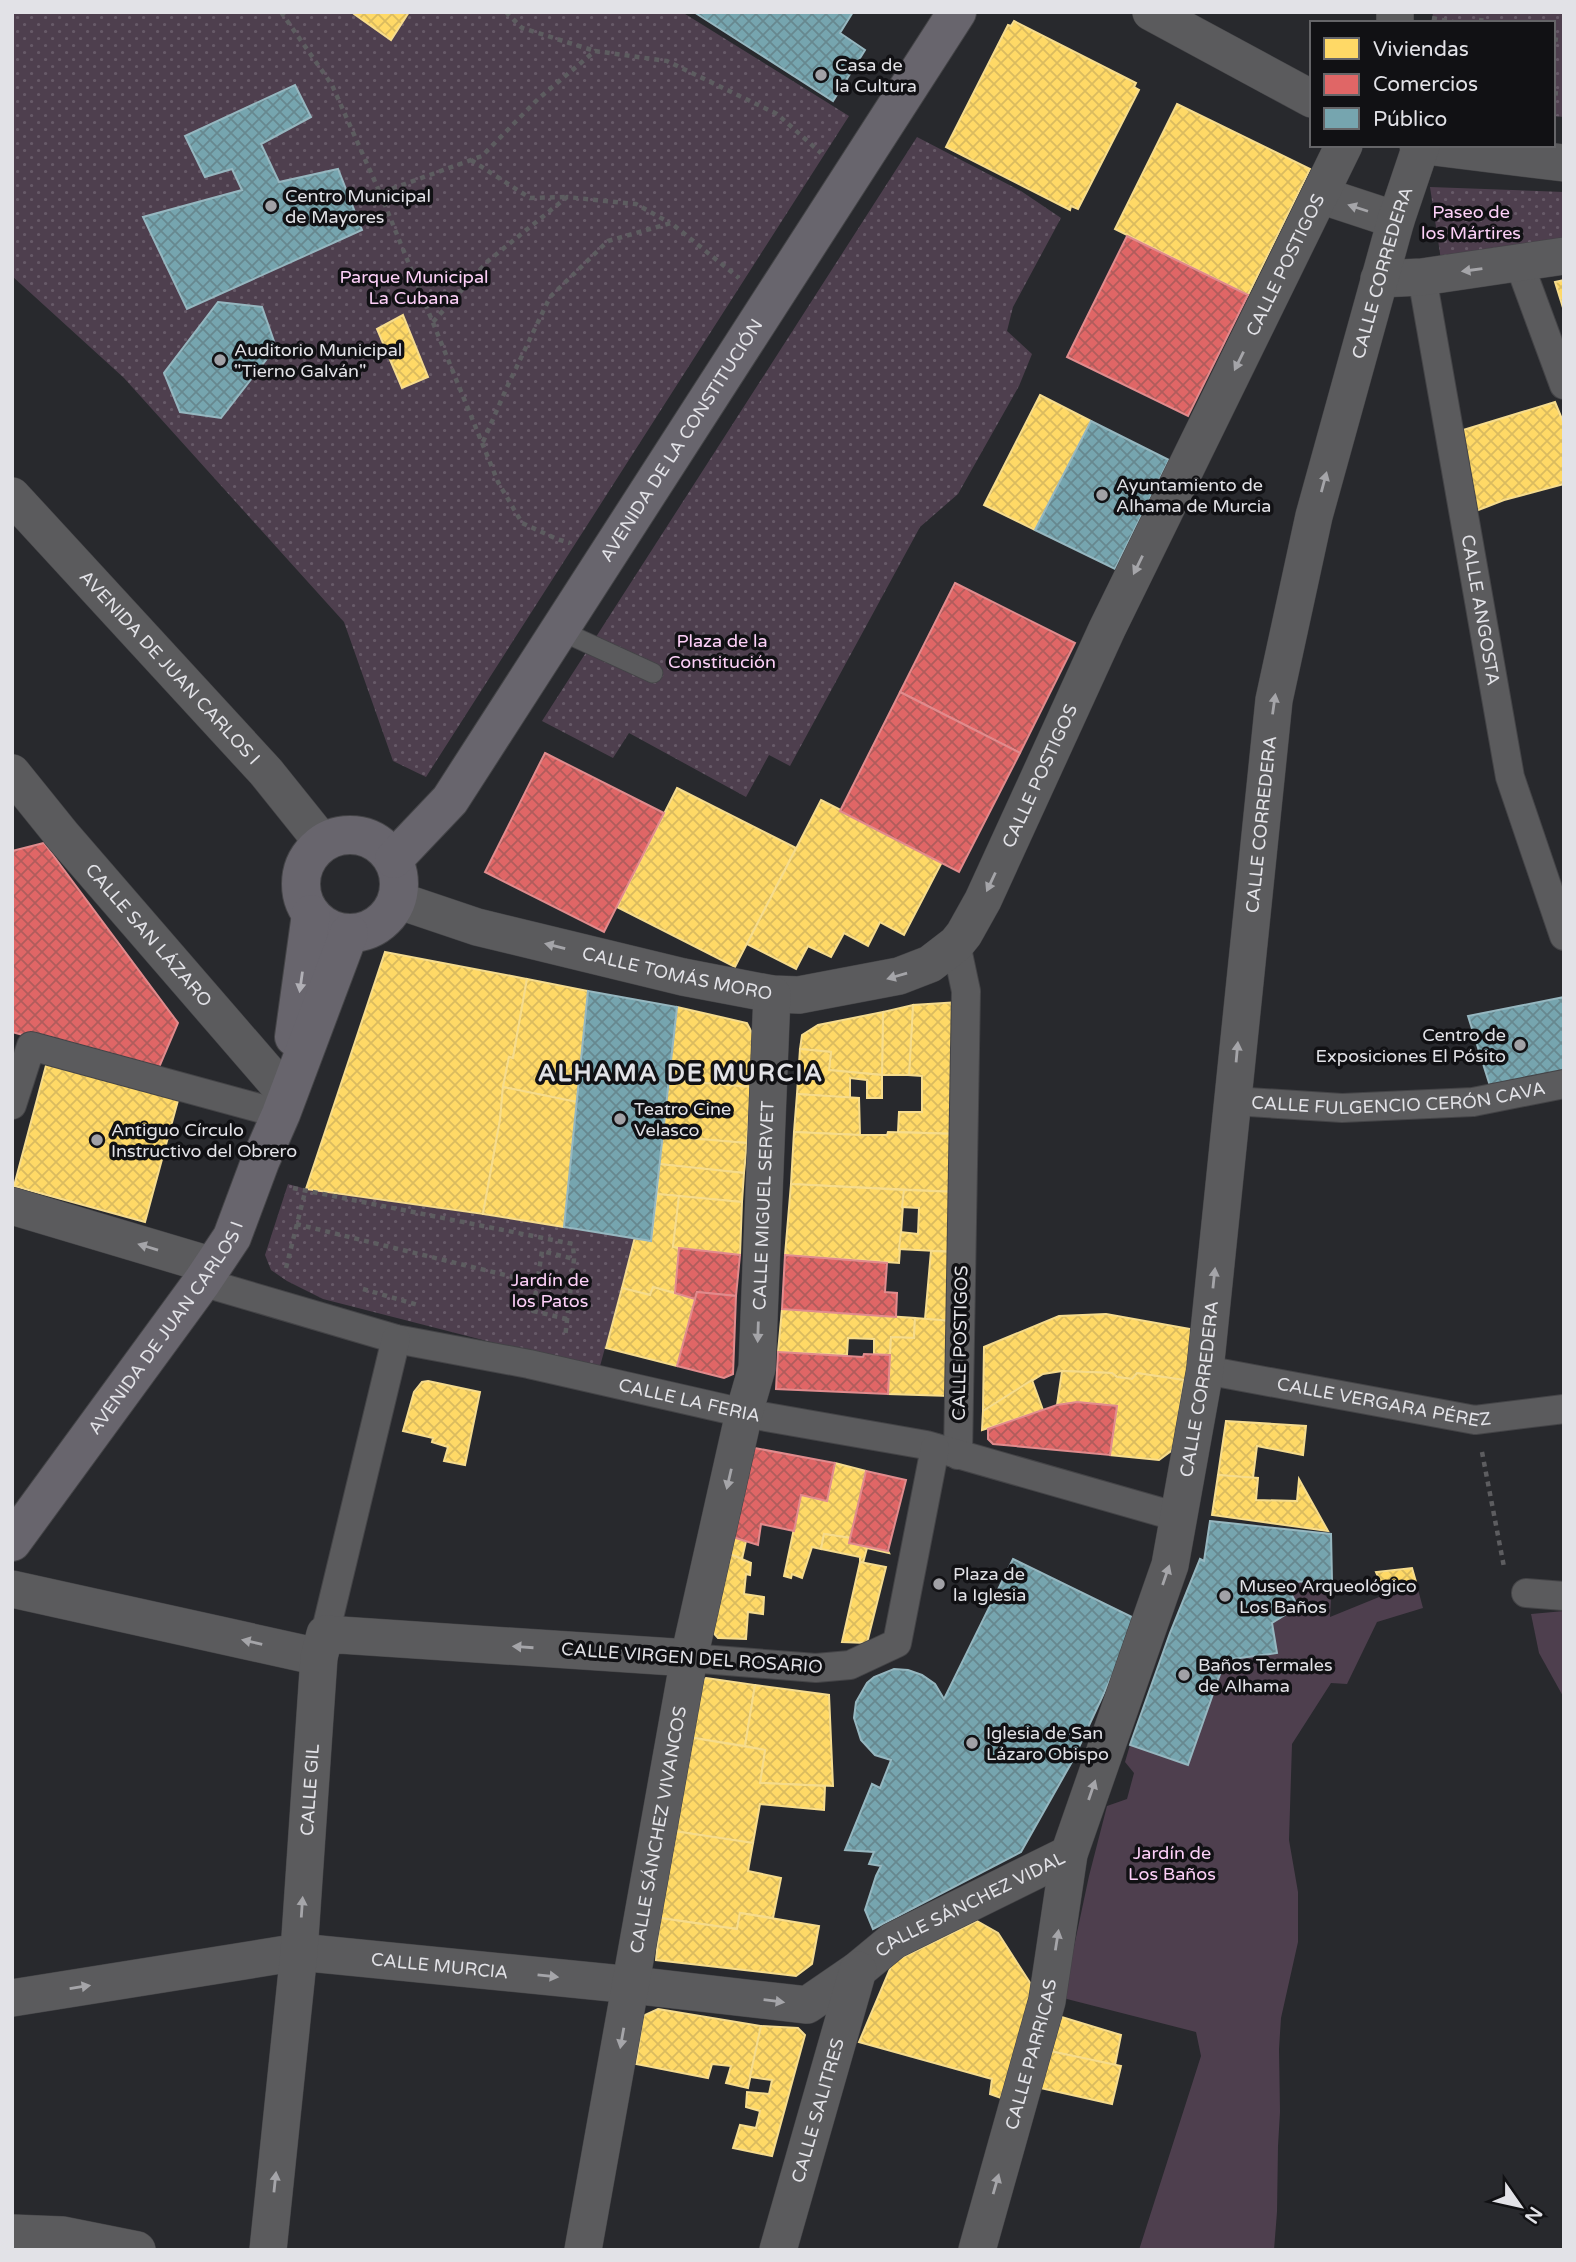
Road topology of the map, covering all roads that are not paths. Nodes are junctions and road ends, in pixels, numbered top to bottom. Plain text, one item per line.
1 (957, 12) edge
2 (1151, 12) edge
3 (1310, 98) edge
4 (1343, 147) edge
5 (1419, 147) edge
6 (1428, 147) edge
7 (1564, 163) edge
8 (1320, 195) junction
9 (1396, 220) junction
10 (1564, 256) edge
11 (1519, 263) junction
12 (1422, 277) junction
13 (1379, 279) junction
14 (1564, 385) edge
15 (12, 496) edge
16 (559, 629) junction
17 (653, 673) dead end
18 (12, 772) edge
19 (323, 843) junction
20 (394, 859) junction
21 (397, 900) junction
22 (311, 914) junction
23 (349, 933) junction
24 (1564, 936) edge
25 (956, 944) junction
26 (772, 994) junction
27 (1564, 1084) edge
28 (1233, 1101) junction
29 (284, 1104) junction
30 (12, 1105) edge
31 (12, 1206) edge
32 (208, 1274) junction
33 (396, 1339) junction
34 (1205, 1370) junction
35 (1564, 1409) edge
36 (744, 1413) junction
37 (947, 1451) junction
38 (1178, 1517) junction
39 (12, 1542) edge
40 (12, 1589) edge
41 (1526, 1593) road end
42 (1564, 1595) edge
43 (322, 1646) junction
44 (689, 1658) junction
45 (1069, 1854) junction
46 (299, 1952) junction
47 (858, 1970) junction
48 (632, 1984) junction
49 (12, 1997) edge
50 (12, 2232) edge
51 (137, 2250) edge
52 (268, 2250) edge
53 (583, 2250) edge
54 (778, 2250) edge
55 (977, 2250) edge

1 - 16 main road, AVENIDA DE LA CONSTITUCIÓN
2 - 3 street
4 - 8 street, CALLE POSTIGOS
5 - 9 street, CALLE CORREDERA
6 - 7 street
9 -> 8 street
8 -> 25 street, CALLE POSTIGOS
9 - 13 street, CALLE CORREDERA
10 - 11 street
11 -> 12 street
11 - 14 street
12 - 13 street
12 - 24 street, CALLE ANGOSTA
28 -> 13 street, CALLE CORREDERA
15 - 19 street, AVENIDA DE JUAN CARLOS I
16 - 17 lane
16 - 20 main road, AVENIDA DE LA CONSTITUCIÓN
18 - 29 street, CALLE SAN LÁZARO
19 - 20 main road
19 - 22 main road
20 - 21 main road
21 - 23 main road
26 -> 21 street, CALLE TOMÁS MORO
22 - 23 main road
22 -> 29 main road, AVENIDA DE JUAN CARLOS I
23 - 29 main road, AVENIDA DE JUAN CARLOS I
25 -> 26 street, CALLE TOMÁS MORO
25 - 37 street, CALLE POSTIGOS
26 -> 36 street, CALLE MIGUEL SERVET
27 - 28 street, CALLE FULGENCIO CERÓN CAVA
34 -> 28 street, CALLE CORREDERA
29 - 30 street
29 - 32 main road, AVENIDA DE JUAN CARLOS I
32 -> 31 street
32 - 33 street, CALLE LA FERIA
32 - 39 main road, AVENIDA DE JUAN CARLOS I
33 - 36 street, CALLE LA FERIA
33 - 43 street, CALLE GIL
34 - 35 street, CALLE VERGARA PÉREZ
34 - 38 street, CALLE CORREDERA
36 - 37 street, CALLE LA FERIA
36 -> 44 street, CALLE SÁNCHEZ VIVANCOS
37 - 38 street, CALLE LA FERIA
37 - 44 street, CALLE VIRGEN DEL ROSARIO
45 -> 38 street, CALLE SÁNCHEZ VIDAL
43 -> 40 street, CALLE VIRGEN DEL ROSARIO
41 - 42 street
44 -> 43 street, CALLE VIRGEN DEL ROSARIO
46 -> 43 street, CALLE GIL
44 - 48 street, CALLE SÁNCHEZ VIVANCOS
45 - 47 street, CALLE SÁNCHEZ VIDAL
55 -> 45 street, CALLE PARRICAS
46 -> 48 street, CALLE MURCIA
49 -> 46 street, CALLE MURCIA
52 -> 46 street, CALLE GIL
48 -> 47 street, CALLE MURCIA
47 - 54 street, CALLE SALITRES
48 -> 53 street, CALLE SÁNCHEZ VIVANCOS
50 - 51 street

